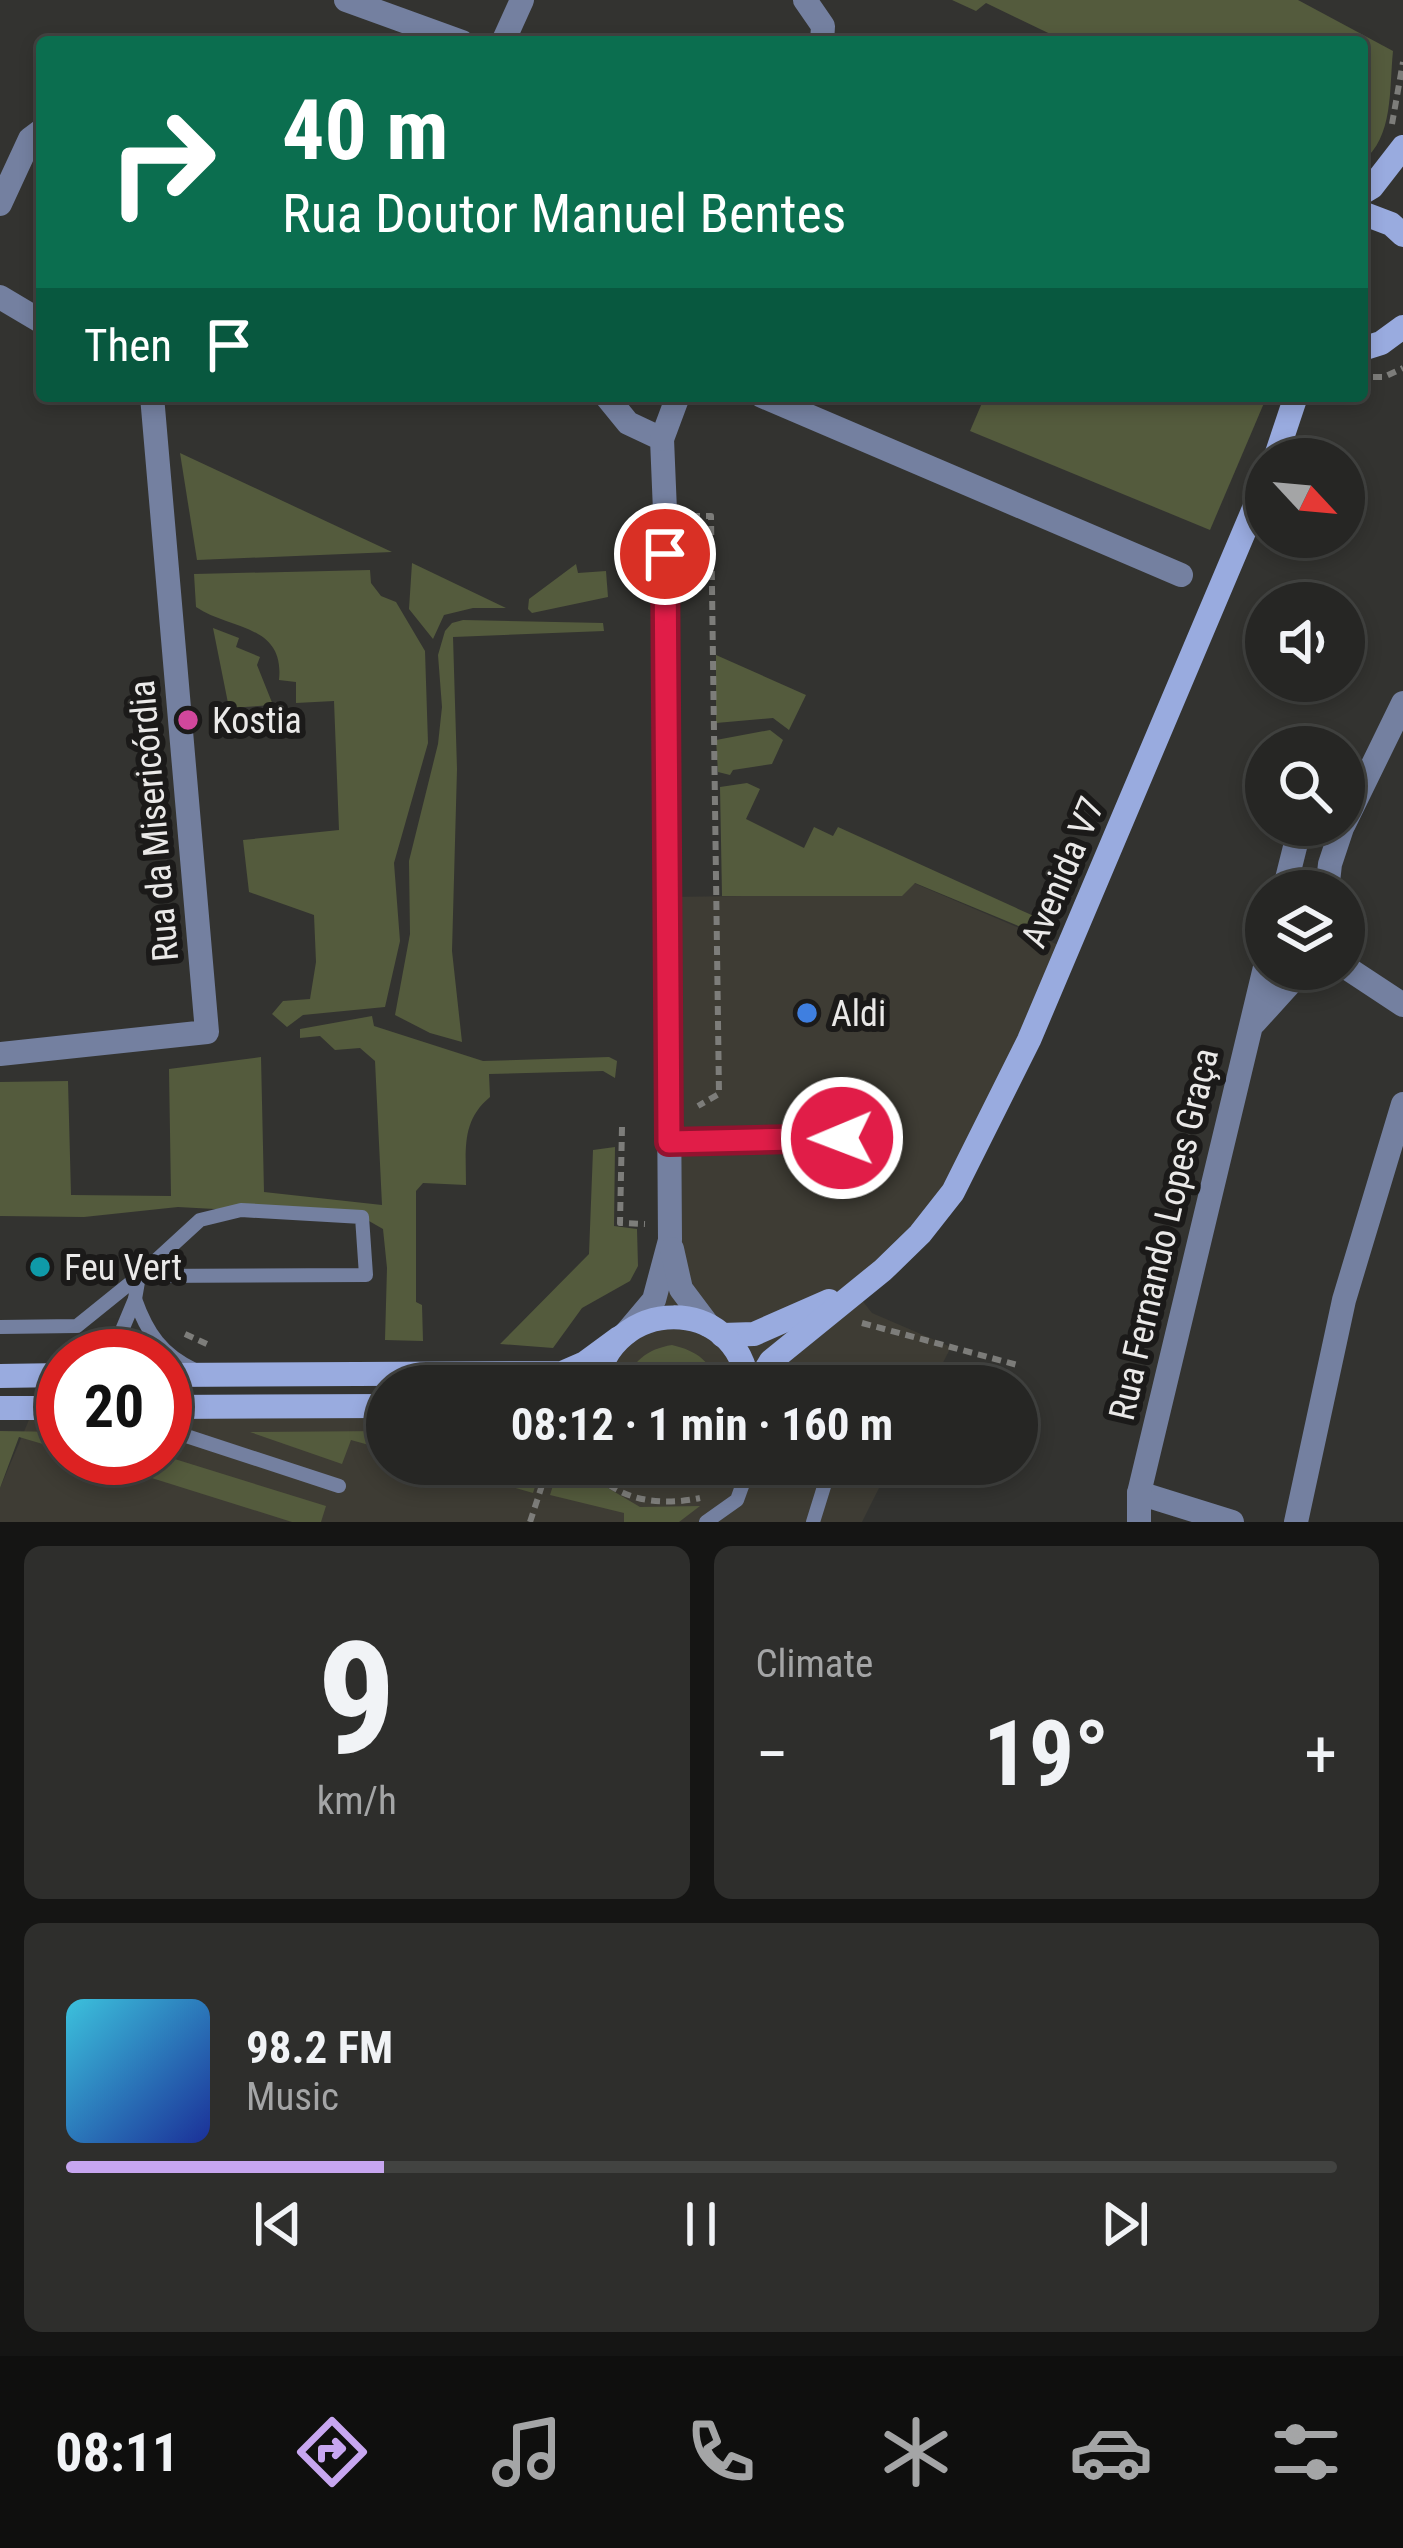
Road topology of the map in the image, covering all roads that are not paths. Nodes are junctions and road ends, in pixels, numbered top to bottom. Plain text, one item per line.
1 (346, 0) edge
2 (522, 0) edge
3 (805, 0) edge
4 (445, 36) edge
5 (506, 36) edge
6 (822, 36) edge
7 (36, 135) edge
8 (1397, 137) edge
9 (1368, 183) edge
10 (0, 204) edge
11 (1368, 214) edge
12 (1403, 235) edge
13 (0, 297) edge
14 (36, 318) edge
15 (1400, 332) edge
16 (1368, 347) edge
17 (153, 402) edge
18 (610, 402) edge
19 (676, 402) edge
20 (776, 402) edge
21 (1294, 402) edge
22 (1305, 402) edge
23 (1282, 438) edge
24 (1285, 438) edge
25 (662, 439) junction
26 (1245, 530) edge
27 (1181, 575) dead end
28 (1403, 703) edge
29 (1365, 781) edge
30 (1365, 980) edge
31 (1259, 990) edge
32 (1282, 990) edge
33 (1403, 1005) edge
34 (1249, 1031) junction
35 (0, 1054) edge
36 (1403, 1104) edge
37 (888, 1137) dead end
38 (669, 1142) junction
39 (659, 1241) junction
40 (884, 1270) junction
41 (139, 1276) junction
42 (135, 1299) junction
43 (0, 1327) edge
44 (122, 1329) edge
45 (715, 1330) junction
46 (623, 1335) junction
47 (601, 1365) edge
48 (743, 1365) edge
49 (768, 1365) edge
50 (36, 1375) edge
51 (192, 1375) edge
52 (205, 1375) junction
53 (0, 1376) edge
54 (366, 1406) edge
55 (0, 1408) edge
56 (36, 1408) edge
57 (192, 1408) edge
58 (192, 1438) edge
59 (742, 1485) edge
60 (824, 1485) edge
61 (340, 1486) dead end
62 (1138, 1493) junction
63 (706, 1522) edge
64 (813, 1522) edge
65 (1139, 1522) edge
66 (1232, 1522) edge
67 (1296, 1522) edge

1 - 4 street
2 - 5 street
3 - 6 street
7 - 10 street
8 - 9 street
11 - 12 street
13 - 14 street
15 - 16 street
17 - 35 street, Rua da Misericórdia
18 - 25 street
19 - 25 street
20 - 27 street
21 - 23 street
22 - 24 street
25 - 38 street
26 - 40 street, Avenida V7
28 - 29 street
30 - 33 street
31 - 34 street, Rua Fernando Lopes Graça
32 - 34 street
34 - 62 street, Rua Fernando Lopes Graça
36 - 67 street
37 - 38 lane
38 - 39 street
39 - 45 street
39 - 46 street
40 - 45 street, Avenida V7
40 - 49 street, Avenida V7
41 - 41 lane
41 - 42 lane
41 - 43 lane
42 - 44 lane
42 - 52 lane
45 - 46 street, Avenida V7
45 - 48 street
46 - 47 street
46 - 52 street
50 - 53 street
51 - 52 street
54 - 57 street
55 - 56 street
58 - 61 lane
59 - 63 lane
60 - 64 lane
62 - 65 street, Rua Fernando Lopes Graça
62 - 66 street

